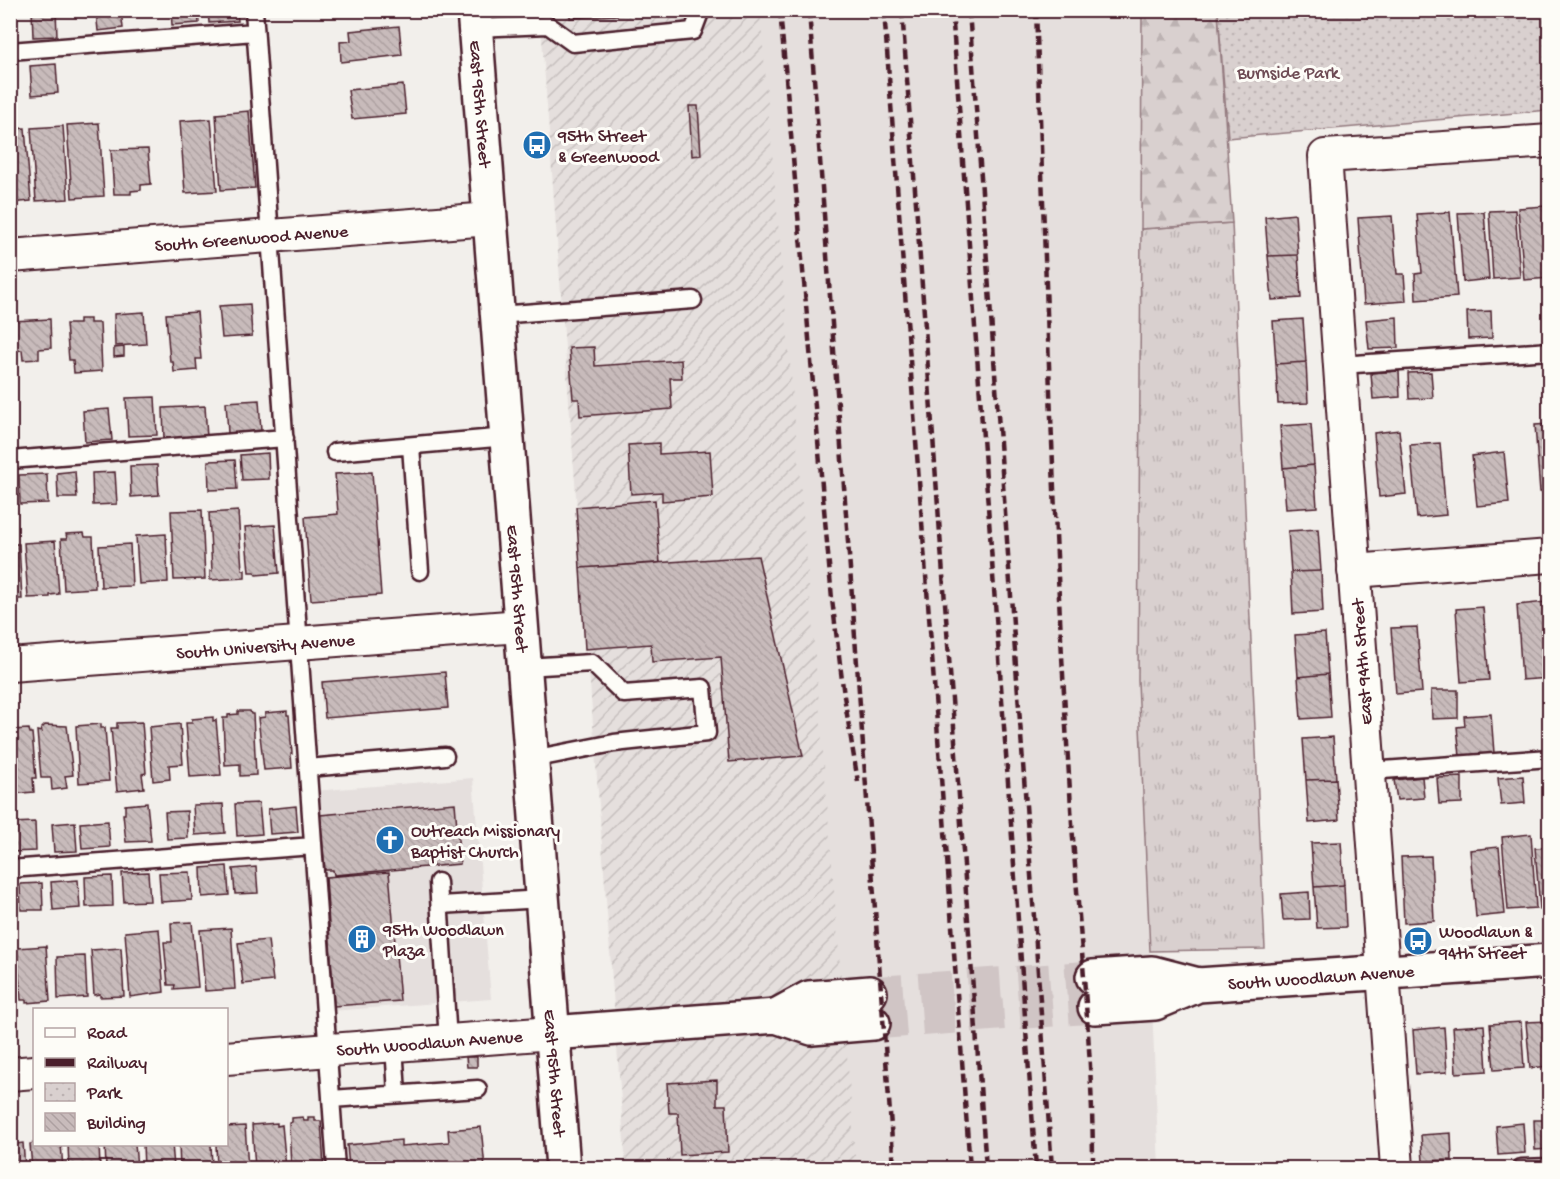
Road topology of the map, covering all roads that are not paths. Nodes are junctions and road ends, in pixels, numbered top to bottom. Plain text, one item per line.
1 (254, 10) edge
2 (702, 10) edge
3 (475, 19) edge
4 (255, 32) junction
5 (10, 51) edge
6 (1550, 141) edge
7 (490, 219) junction
8 (271, 235) junction
9 (10, 256) edge
10 (693, 300) dead end
11 (497, 315) junction
12 (1550, 351) edge
13 (1340, 365) junction
14 (507, 437) junction
15 (285, 438) junction
16 (411, 446) junction
17 (335, 452) dead end
18 (10, 460) edge
19 (1550, 556) edge
20 (1354, 570) junction
21 (420, 571) dead end
22 (521, 626) junction
23 (299, 643) junction
24 (10, 665) edge
25 (525, 667) junction
26 (445, 756) dead end
27 (1550, 758) edge
28 (532, 759) junction
29 (308, 768) junction
30 (1369, 771) junction
31 (313, 846) junction
32 (10, 869) edge
33 (438, 882) dead end
34 (542, 899) junction
35 (440, 905) junction
36 (1550, 961) edge
37 (1384, 972) junction
38 (1094, 992) tunnel mouth
39 (872, 1008) tunnel mouth
40 (552, 1033) junction
41 (448, 1041) junction
42 (394, 1045) junction
43 (327, 1050) junction
44 (228, 1058) edge
45 (33, 1072) edge
46 (10, 1074) edge
47 (478, 1089) dead end
48 (397, 1094) junction
49 (331, 1099) junction
50 (1550, 1167) edge
51 (336, 1168) edge
52 (563, 1168) edge
53 (1397, 1168) edge
54 (1521, 1168) edge

1 - 4 lane
2 - 3 lane
3 - 7 main road, East 95th Street
4 - 5 lane
4 - 8 lane
6 - 13 street, East 94th Street
7 - 8 street, South Greenwood Avenue
7 - 11 main road, East 95th Street
8 - 9 street, South Greenwood Avenue
8 - 15 lane
10 - 11 lane
11 - 14 main road, East 95th Street
12 - 13 lane
13 - 20 street, East 94th Street
14 - 16 lane
14 - 22 main road, East 95th Street
15 - 18 lane
15 - 23 lane
16 - 17 lane
16 - 21 lane
19 - 20 street
20 - 30 street, East 94th Street
22 - 23 street, South University Avenue
22 - 25 main road, East 95th Street
23 - 24 street, South University Avenue
23 - 29 lane
25 - 28 main road, East 95th Street
25 - 28 lane
26 - 29 lane
27 - 30 lane
28 - 34 main road, East 95th Street
29 - 31 lane
30 - 37 street, East 94th Street
31 - 32 lane
31 - 43 lane
33 - 35 lane
34 - 35 lane
34 - 40 main road, East 95th Street
35 - 41 lane
36 - 37 main road, South Woodlawn Avenue
37 - 38 main road, South Woodlawn Avenue
37 - 53 street, East 94th Street
39 - 40 main road, South Woodlawn Avenue
40 - 41 street, South Woodlawn Avenue
40 - 52 main road, East 95th Street
41 - 42 street, South Woodlawn Avenue
42 - 43 street, South Woodlawn Avenue
42 - 48 lane
43 - 44 street, South Woodlawn Avenue
43 - 49 lane
45 - 46 street
47 - 48 lane
48 - 49 lane
49 - 51 lane
50 - 54 lane

